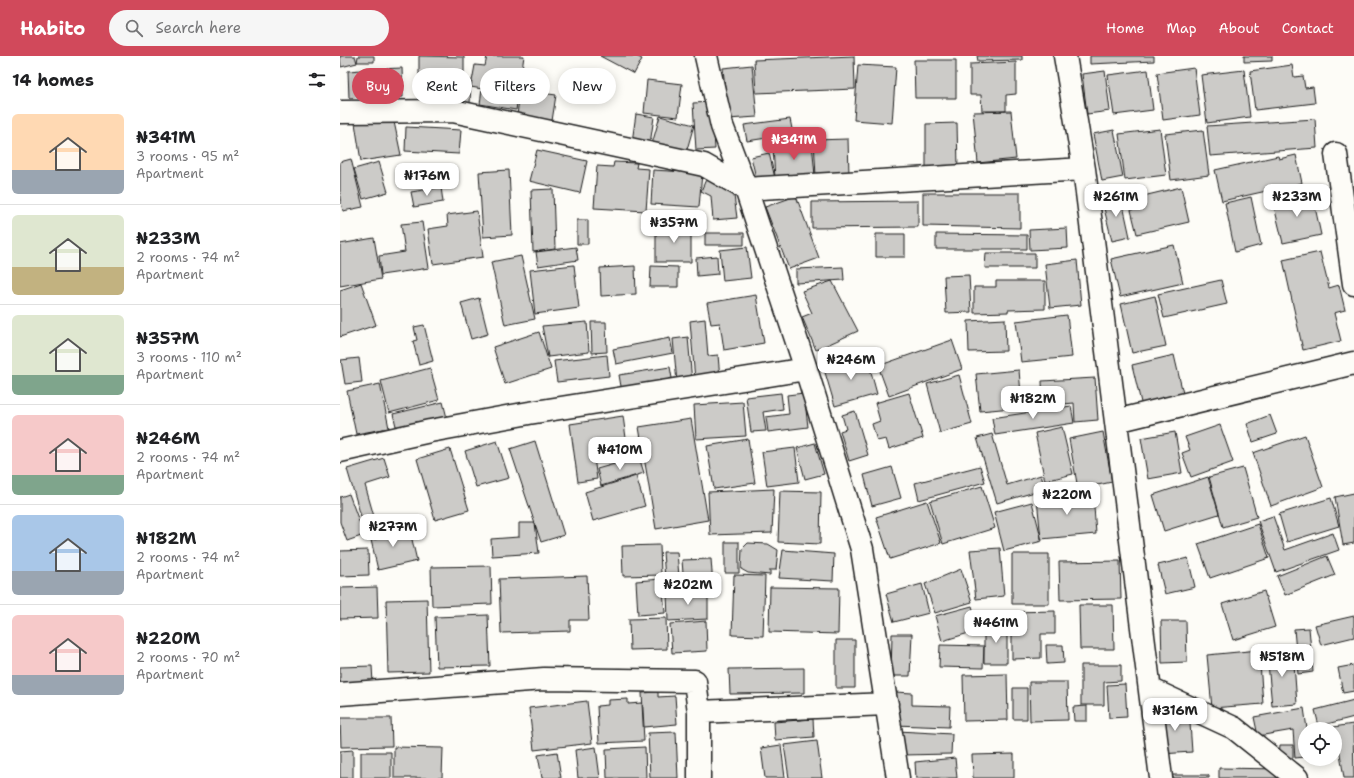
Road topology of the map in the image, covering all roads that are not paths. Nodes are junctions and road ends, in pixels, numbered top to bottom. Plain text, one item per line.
1 (706, 56) edge
2 (1065, 56) edge
3 (340, 112) edge
4 (1336, 154) dead end
5 (1084, 169) junction
6 (746, 189) junction
7 (1354, 284) edge
8 (1354, 363) edge
9 (806, 370) junction
10 (1116, 421) junction
11 (340, 451) edge
12 (1150, 688) junction
13 (340, 694) edge
14 (887, 704) junction
15 (699, 712) junction
16 (699, 778) edge
17 (898, 778) edge
18 (1161, 778) edge
19 (1297, 778) edge

1 - 6 street
2 - 5 street
3 - 6 street
4 - 7 street
5 - 6 street
5 - 10 street
6 - 9 street
8 - 10 street
9 - 11 street
9 - 14 street
10 - 12 street
12 - 18 street
12 - 19 street
13 - 15 street
14 - 15 street
14 - 17 street
15 - 16 street

